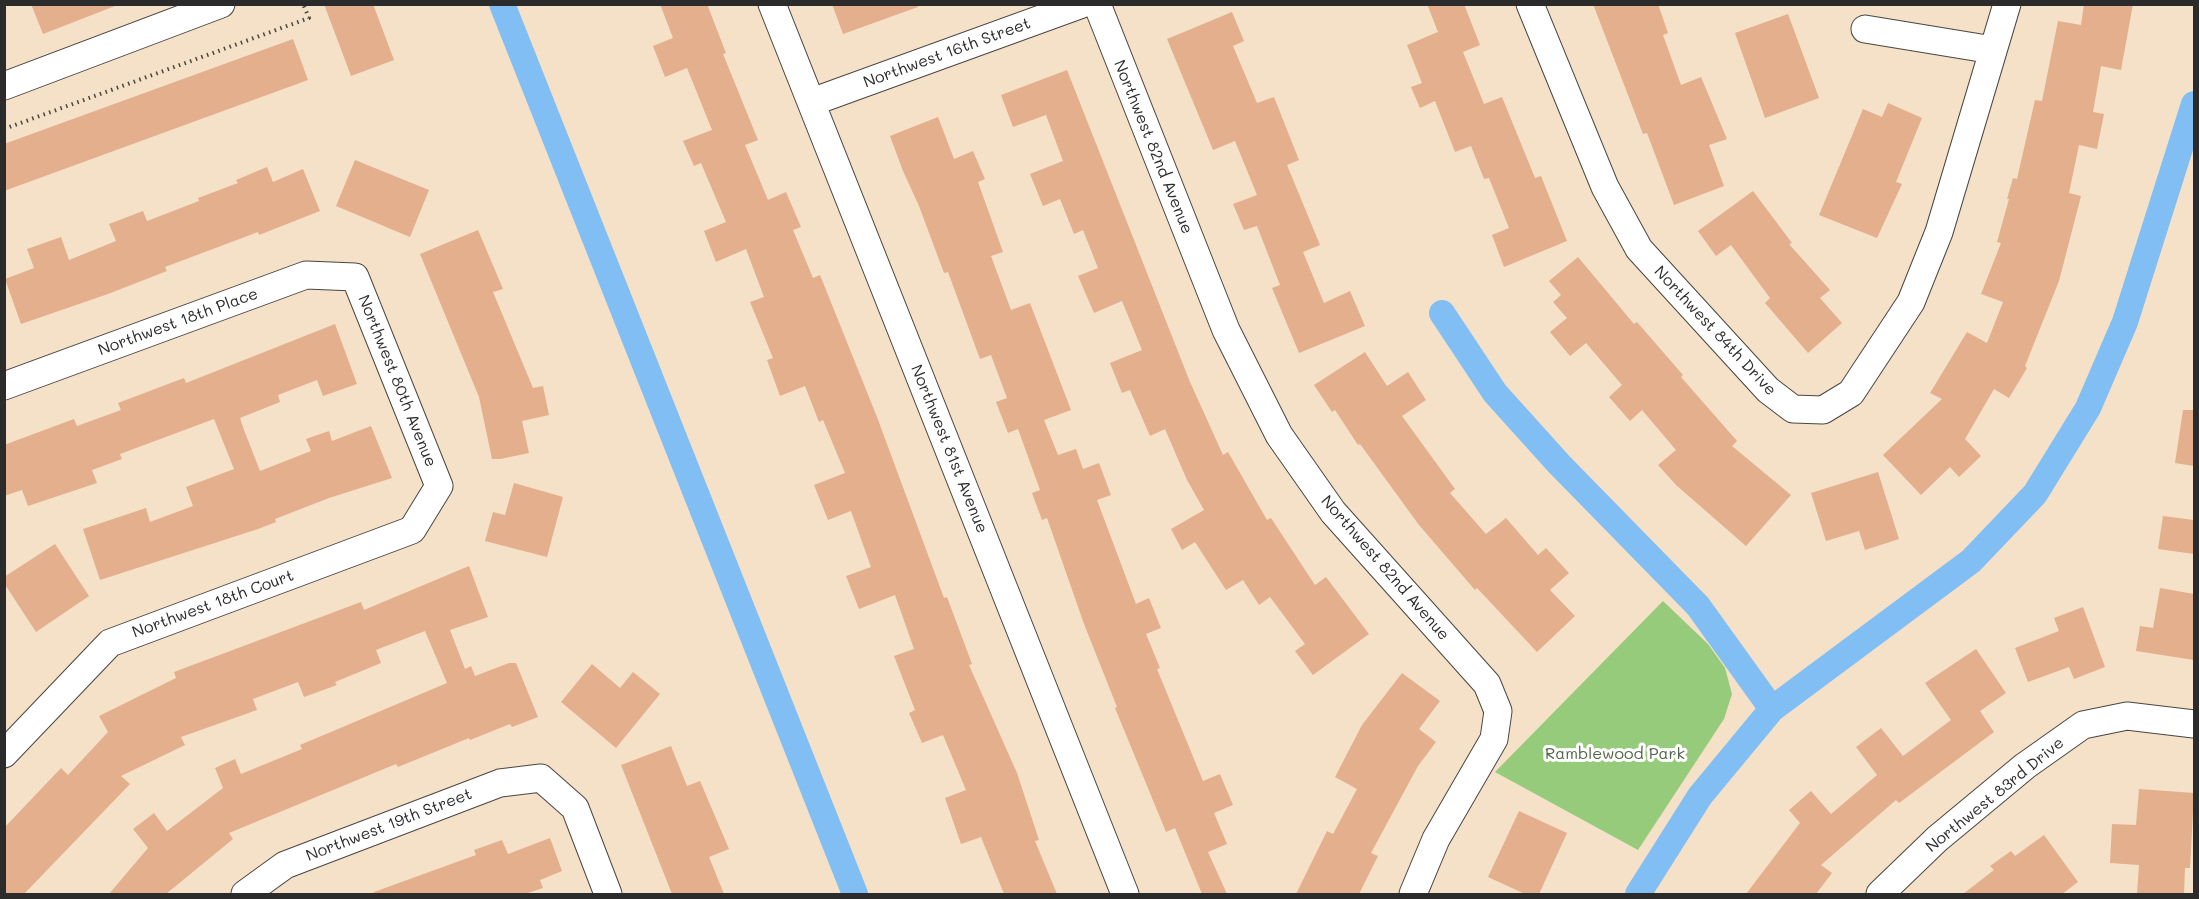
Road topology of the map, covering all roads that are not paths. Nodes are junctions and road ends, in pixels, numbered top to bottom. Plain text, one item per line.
1 (221, 4) edge
2 (772, 4) edge
3 (1082, 4) edge
4 (1097, 4) edge
5 (1530, 4) edge
6 (2007, 4) edge
7 (1865, 29) dead end
8 (1993, 50) junction
9 (4, 86) edge
10 (812, 102) junction
11 (355, 277) joint
12 (4, 386) edge
13 (439, 486) joint
14 (2194, 724) edge
15 (4, 754) edge
16 (245, 894) edge
17 (608, 894) edge
18 (1125, 894) edge
19 (1413, 894) edge
20 (1880, 894) edge

1 - 9 street
2 - 10 street, Northwest 81st Avenue
3 - 10 street, Northwest 16th Street
4 - 19 street, Northwest 82nd Avenue
5 - 8 street, Northwest 84th Drive
6 - 8 street, Northwest 84th Drive
7 - 8 street
10 - 18 street, Northwest 81st Avenue
11 - 12 street, Northwest 18th Place
11 - 13 street, Northwest 80th Avenue
13 - 15 street, Northwest 18th Court
14 - 20 street, Northwest 83rd Drive
16 - 17 street, Northwest 19th Street

